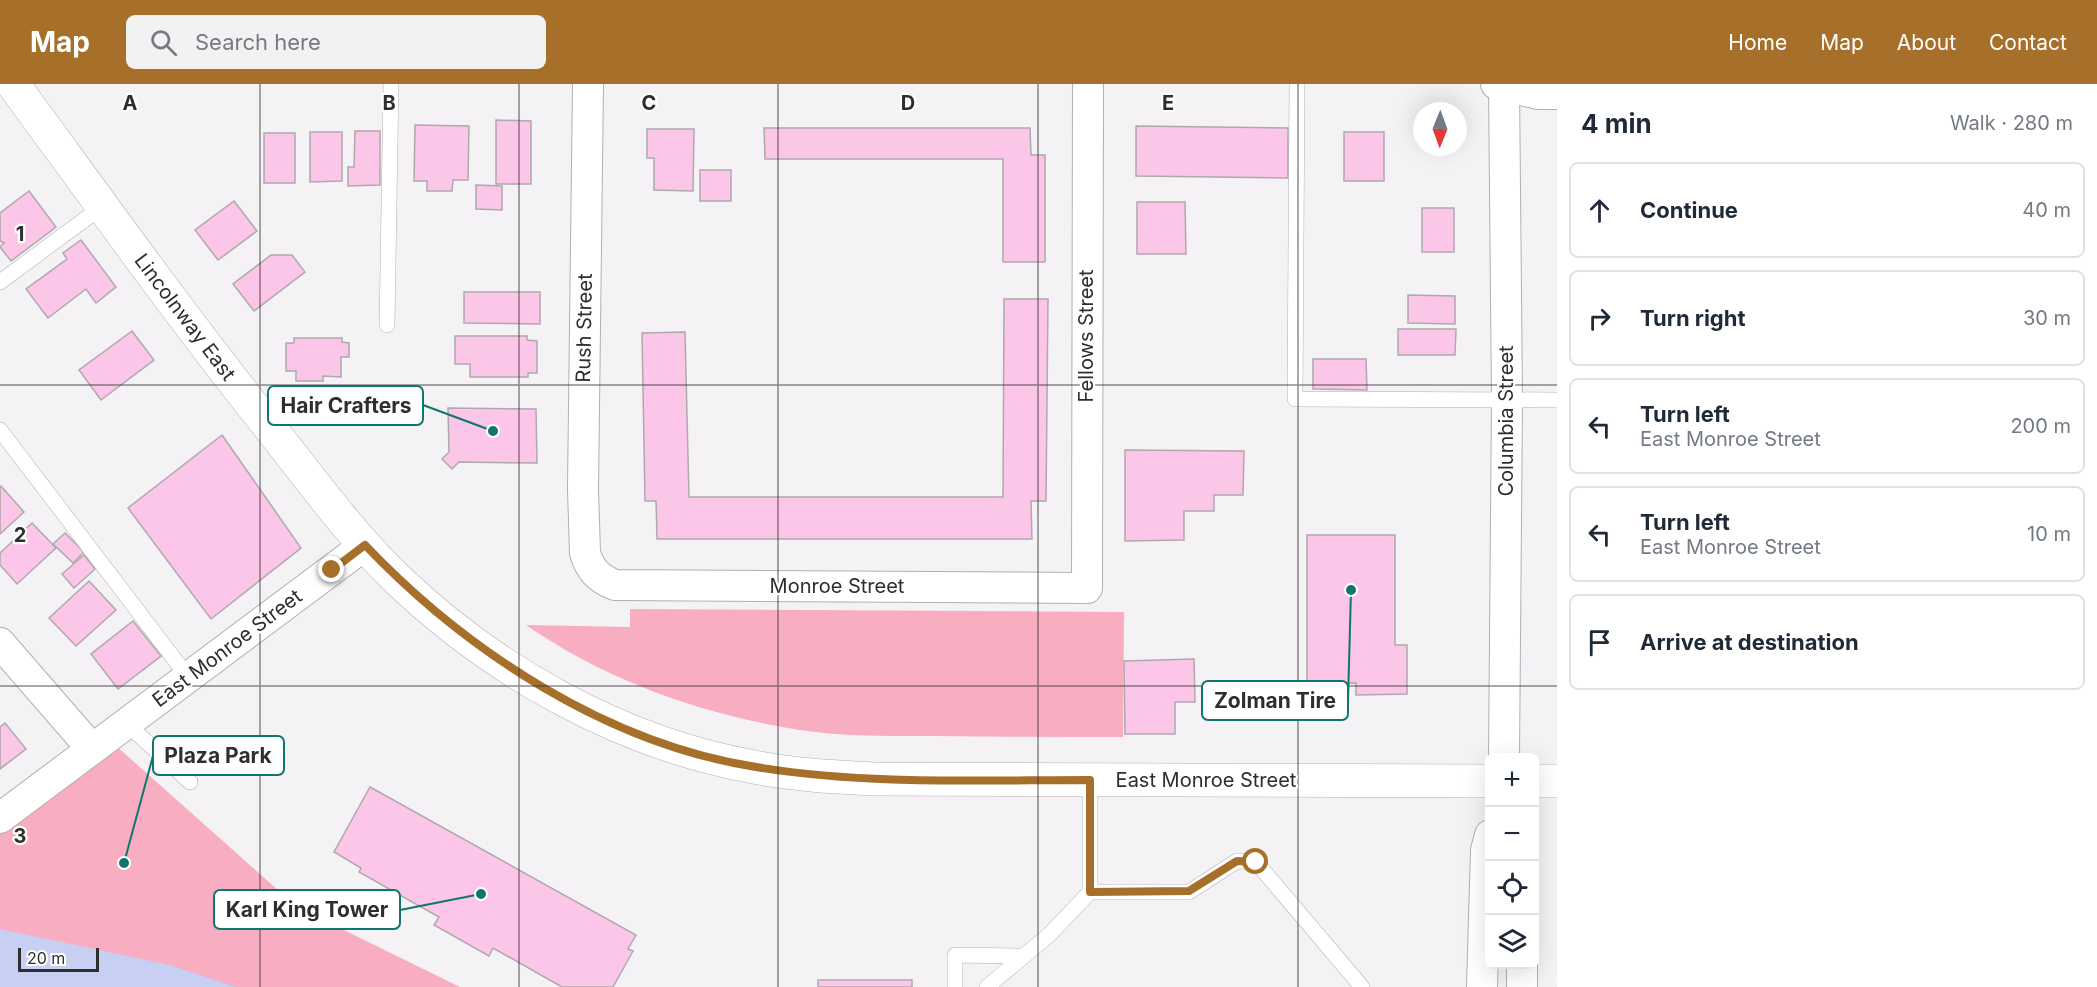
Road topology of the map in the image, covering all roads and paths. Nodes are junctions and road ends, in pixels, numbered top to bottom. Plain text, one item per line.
1 (13, 84) edge
2 (391, 84) edge
3 (588, 84) edge
4 (1088, 84) edge
5 (1297, 84) edge
6 (1496, 84) edge
7 (1504, 84) edge
8 (1557, 94) edge
9 (103, 206) junction
10 (0, 282) edge
11 (387, 325) dead end
12 (1507, 400) junction
13 (1557, 400) edge
14 (0, 430) edge
15 (365, 545) junction
16 (593, 570) joint
17 (1087, 588) joint
18 (0, 643) edge
19 (188, 677) junction
20 (126, 723) junction
21 (92, 749) junction
22 (1503, 753) edge
23 (1090, 780) junction
24 (1485, 781) edge
25 (1539, 781) edge
26 (1557, 781) edge
27 (190, 782) dead end
28 (0, 818) edge
29 (1486, 861) edge
30 (1090, 892) junction
31 (1024, 956) junction
32 (1522, 969) edge
33 (955, 987) edge
34 (987, 987) edge
35 (1362, 987) edge
36 (1482, 987) edge
37 (1522, 987) edge

1 - 9 main road, Lincolnway East
2 - 11 lane
3 - 16 street, Rush Street
4 - 17 street, Fellows Street
5 - 12 lane
6 - 7 street
7 - 8 street
7 - 12 street, Columbia Street
9 - 10 lane
9 - 15 main road, Lincolnway East
12 - 13 lane
12 - 22 street, Columbia Street
14 - 19 lane
15 - 19 street, East Monroe Street
15 - 23 main road, East Monroe Street
16 - 17 street, Monroe Street
18 - 21 street
19 - 20 street, East Monroe Street
20 - 21 street, East Monroe Street
20 - 27 lane
21 - 28 street, East Monroe Street
23 - 24 main road, East Monroe Street
23 - 30 lane
25 - 26 main road
29 - 36 street
30 - 31 lane
30 - 35 lane
31 - 33 lane
31 - 34 lane
32 - 37 street

